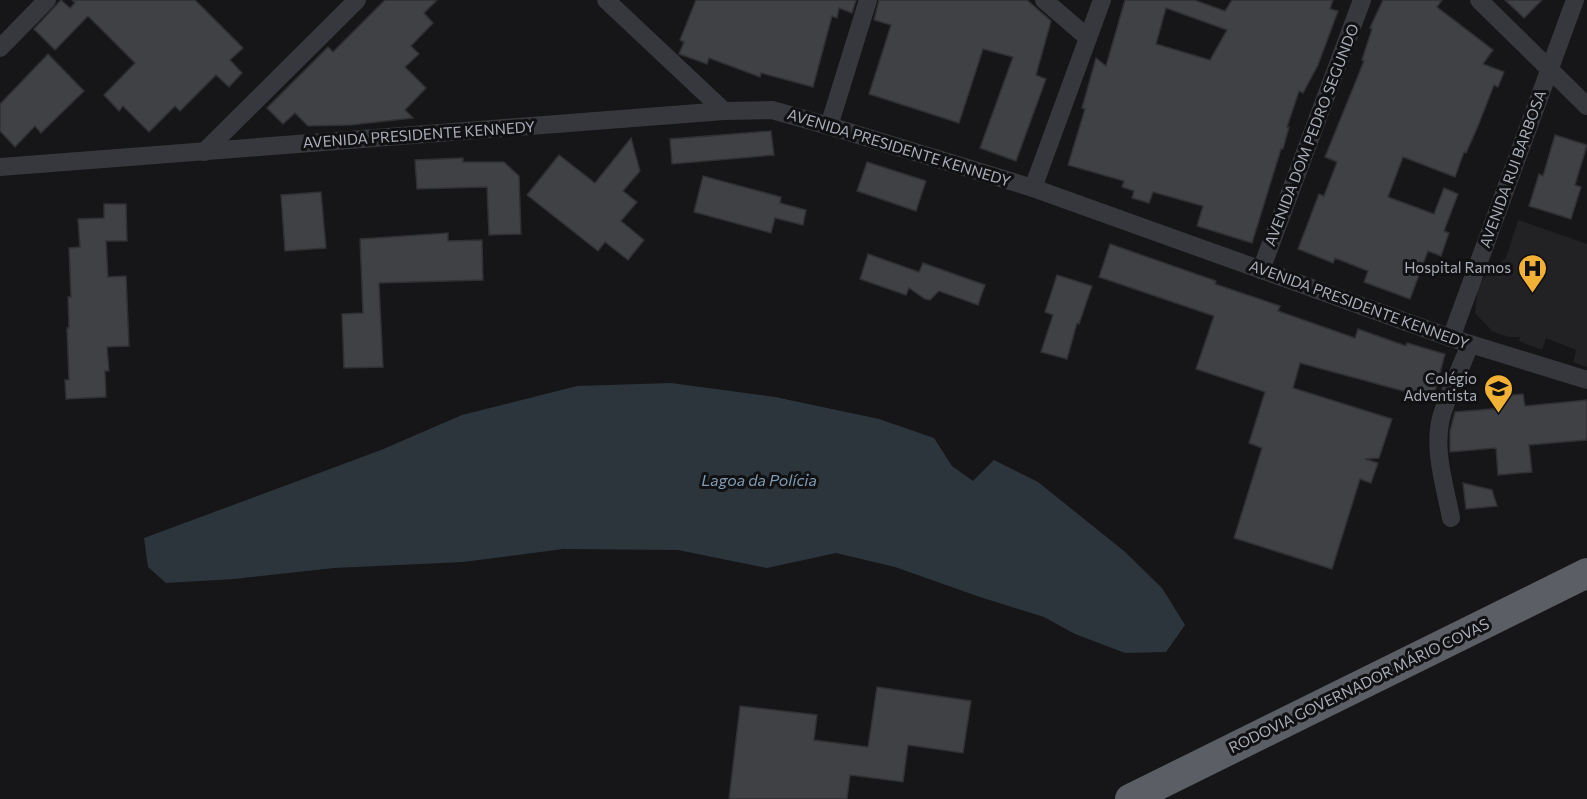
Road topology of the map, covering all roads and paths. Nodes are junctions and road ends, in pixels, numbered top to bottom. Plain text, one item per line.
1 (46, 0) edge
2 (357, 0) edge
3 (606, 0) edge
4 (868, 0) edge
5 (1044, 0) edge
6 (1102, 0) edge
7 (1362, 0) edge
8 (1479, 0) edge
9 (1575, 0) edge
10 (1089, 38) junction
11 (0, 48) edge
12 (1550, 68) junction
13 (1587, 106) edge
14 (724, 111) junction
15 (829, 126) junction
16 (204, 152) junction
17 (0, 167) edge
18 (1033, 188) junction
19 (1261, 270) junction
20 (1450, 338) junction
21 (1470, 344) junction
22 (1587, 380) edge
23 (1451, 518) dead end
24 (1587, 573) edge
25 (1130, 799) edge

1 - 11 street
2 - 16 street
3 - 14 street
4 - 15 street
5 - 10 street
6 - 10 street
7 - 19 street, AVENIDA DOM PEDRO SEGUNDO
8 - 12 street
9 - 12 street, AVENIDA RUI BARBOSA
10 - 18 street
12 - 13 street
12 - 20 street, AVENIDA RUI BARBOSA
14 - 15 street, AVENIDA PRESIDENTE KENNEDY
14 - 16 street, AVENIDA PRESIDENTE KENNEDY
15 - 18 street, AVENIDA PRESIDENTE KENNEDY
16 - 17 street, AVENIDA PRESIDENTE KENNEDY
18 - 19 street, AVENIDA PRESIDENTE KENNEDY
19 - 20 street, AVENIDA PRESIDENTE KENNEDY
20 - 21 street, AVENIDA PRESIDENTE KENNEDY
21 - 22 street, AVENIDA PRESIDENTE KENNEDY
21 - 23 street
24 - 25 highway, RODOVIA GOVERNADOR MÁRIO COVAS

